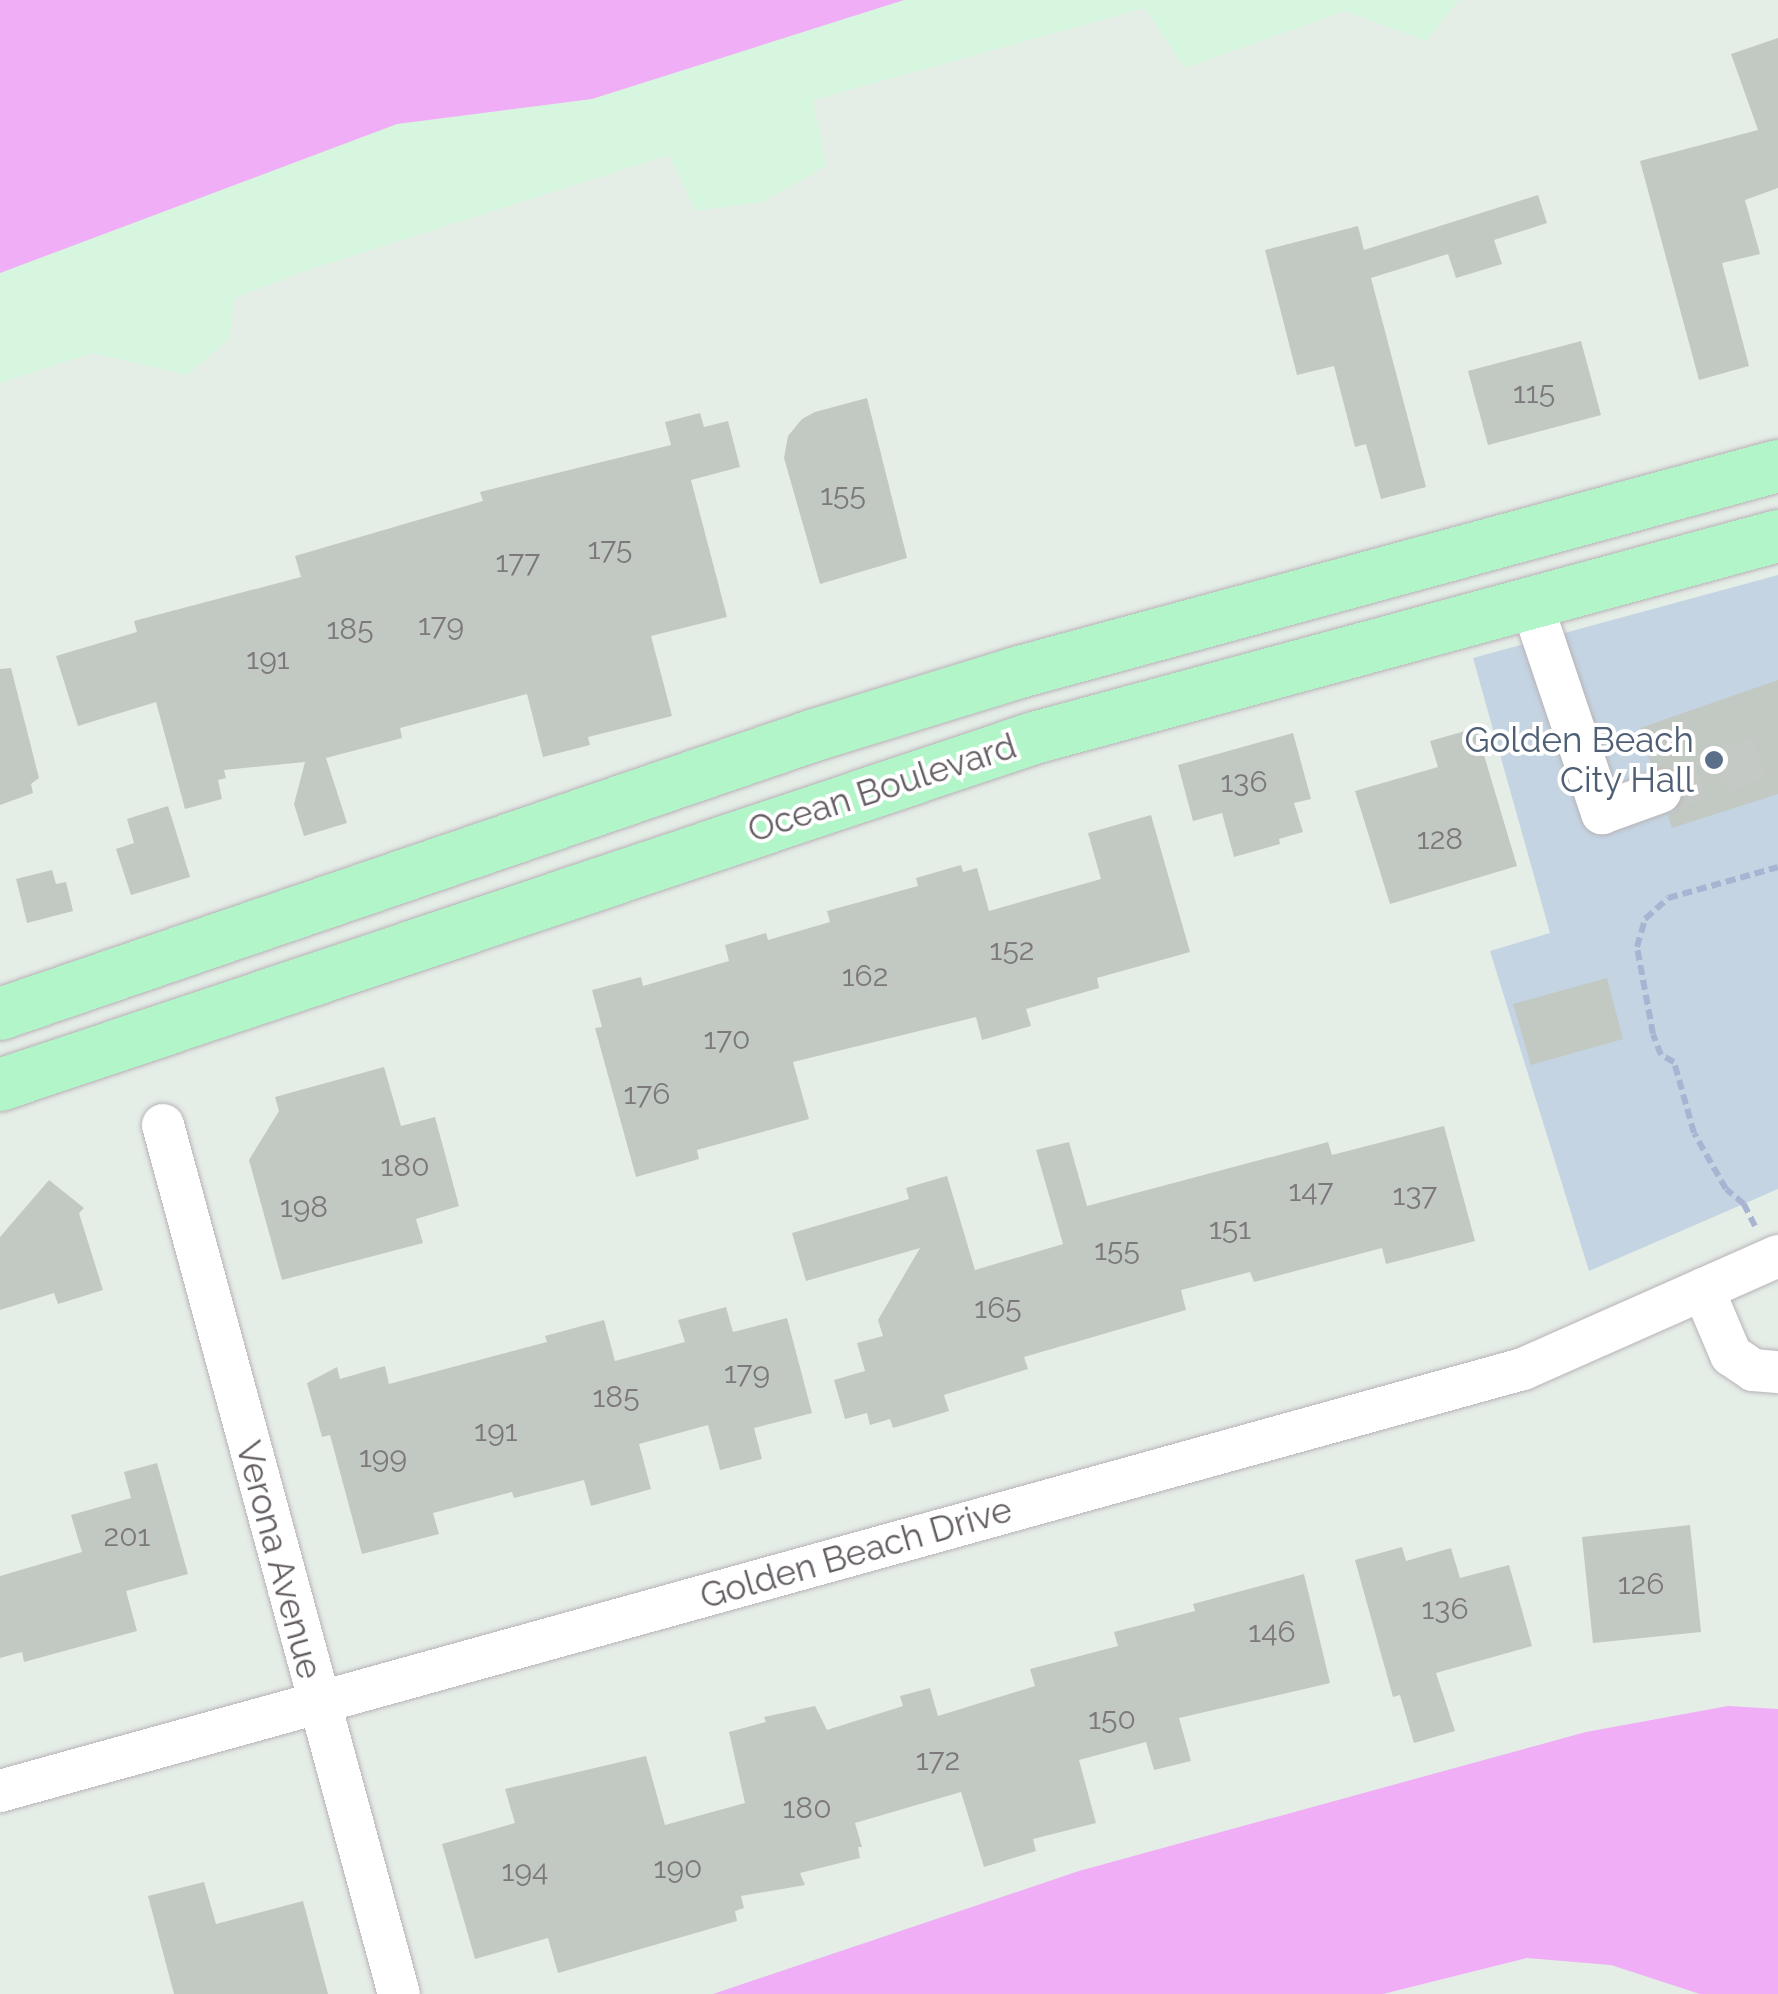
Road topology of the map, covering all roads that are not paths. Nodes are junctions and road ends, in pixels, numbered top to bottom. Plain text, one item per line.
1 (1778, 466) edge
2 (1778, 536) edge
3 (1531, 602) junction
4 (1660, 792) tunnel mouth
5 (120, 974) junction
6 (0, 1014) edge
7 (140, 1037) junction
8 (0, 1086) edge
9 (163, 1126) dead end
10 (1774, 1258) edge
11 (1703, 1289) junction
12 (1778, 1372) edge
13 (317, 1703) junction
14 (0, 1791) edge
15 (399, 1994) edge

1 - 5 main road, Ocean Boulevard
2 - 3 main road, Ocean Boulevard
3 - 4 street
3 - 7 main road, Ocean Boulevard
5 - 6 main road, Ocean Boulevard
5 - 7 main road
7 - 8 main road, Ocean Boulevard
9 - 13 street, Verona Avenue
10 - 11 street, Golden Beach Drive
11 - 12 street
11 - 13 street, Golden Beach Drive
13 - 14 street, Golden Beach Drive
13 - 15 street, Verona Avenue

